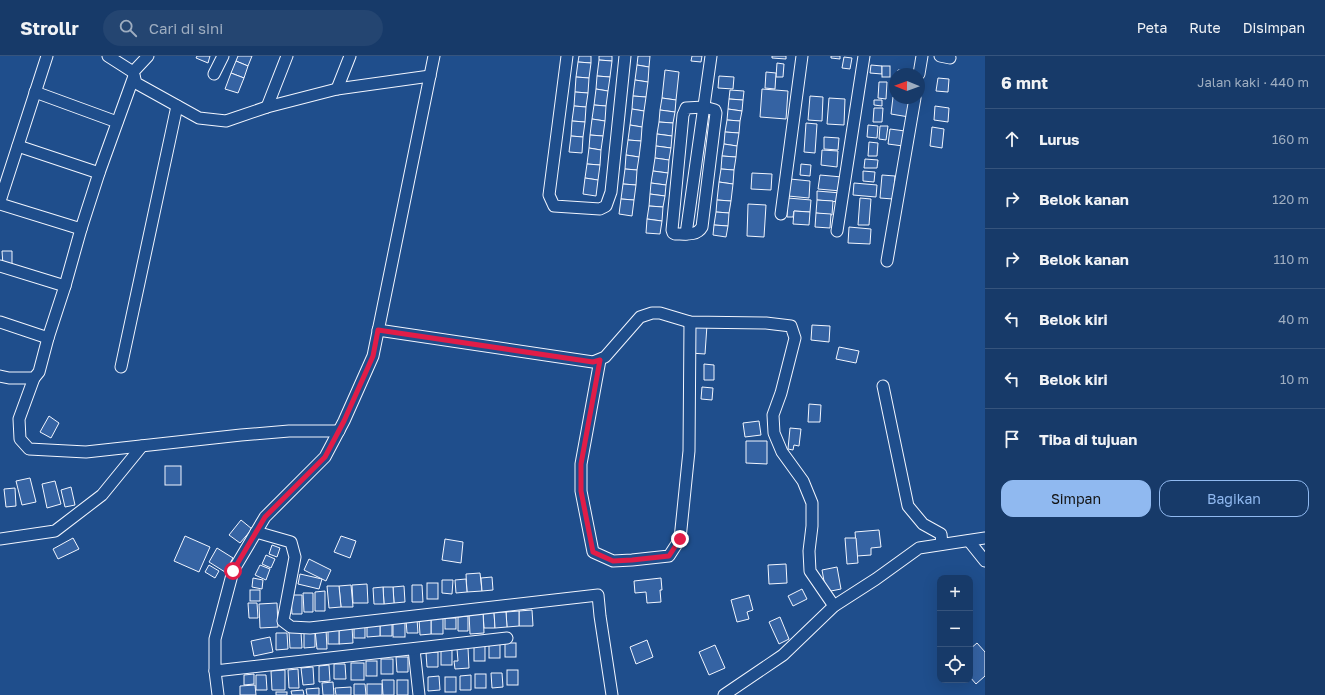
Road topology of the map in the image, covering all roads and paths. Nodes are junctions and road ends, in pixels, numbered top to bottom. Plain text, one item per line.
1 (47, 56) edge
2 (108, 56) edge
3 (148, 56) edge
4 (223, 56) edge
5 (287, 56) edge
6 (350, 56) edge
7 (434, 56) edge
8 (567, 56) edge
9 (625, 56) edge
10 (711, 56) edge
11 (802, 56) edge
12 (864, 56) edge
13 (922, 56) edge
14 (920, 68) edge
15 (133, 74) junction
16 (214, 74) dead end
17 (430, 76) junction
18 (337, 90) junction
19 (36, 92) junction
20 (914, 104) edge
21 (177, 106) junction
22 (704, 106) junction
23 (267, 107) junction
24 (117, 122) junction
25 (18, 146) junction
26 (99, 173) junction
27 (0, 202) edge
28 (781, 214) dead end
29 (81, 229) junction
30 (837, 231) dead end
31 (887, 261) dead end
32 (0, 266) edge
33 (65, 286) junction
34 (0, 322) edge
35 (690, 322) junction
36 (378, 330) junction
37 (48, 338) junction
38 (600, 360) junction
39 (121, 367) dead end
40 (0, 376) edge
41 (34, 378) junction
42 (883, 386) dead end
43 (339, 431) junction
44 (142, 446) junction
45 (256, 532) junction
46 (985, 538) edge
47 (0, 539) edge
48 (969, 540) junction
49 (942, 544) junction
50 (985, 561) edge
51 (834, 606) junction
52 (507, 638) dead end
53 (414, 649) junction
54 (215, 671) junction
55 (218, 695) edge
56 (419, 695) edge
57 (612, 695) edge
58 (724, 695) edge

1 - 19 street
2 - 15 street
3 - 15 street
4 - 16 street
5 - 23 street
6 - 18 street
7 - 17 street
8 - 9 street
10 - 22 street
11 - 28 street
12 - 30 street
13 - 14 street
15 - 21 street
15 - 24 street
17 - 18 street
17 - 36 street
18 - 23 street
19 - 24 street
19 - 25 street
20 - 31 street
21 - 23 street
21 - 39 street
22 - 22 street
24 - 26 street
25 - 26 street
25 - 27 street
26 - 29 street
27 - 29 street
29 - 33 street
32 - 33 street
33 - 37 street
34 - 37 street
35 - 38 street
35 - 38 street
35 - 51 street
36 - 38 street
36 - 43 street
37 - 41 street
40 - 41 street
41 - 44 street
42 - 49 street
43 - 44 street
43 - 45 street
44 - 47 street
45 - 54 street
45 - 57 street
46 - 48 street
48 - 49 street
48 - 50 street
49 - 51 street
51 - 58 street
52 - 53 street
53 - 54 street
53 - 56 street
54 - 55 street

